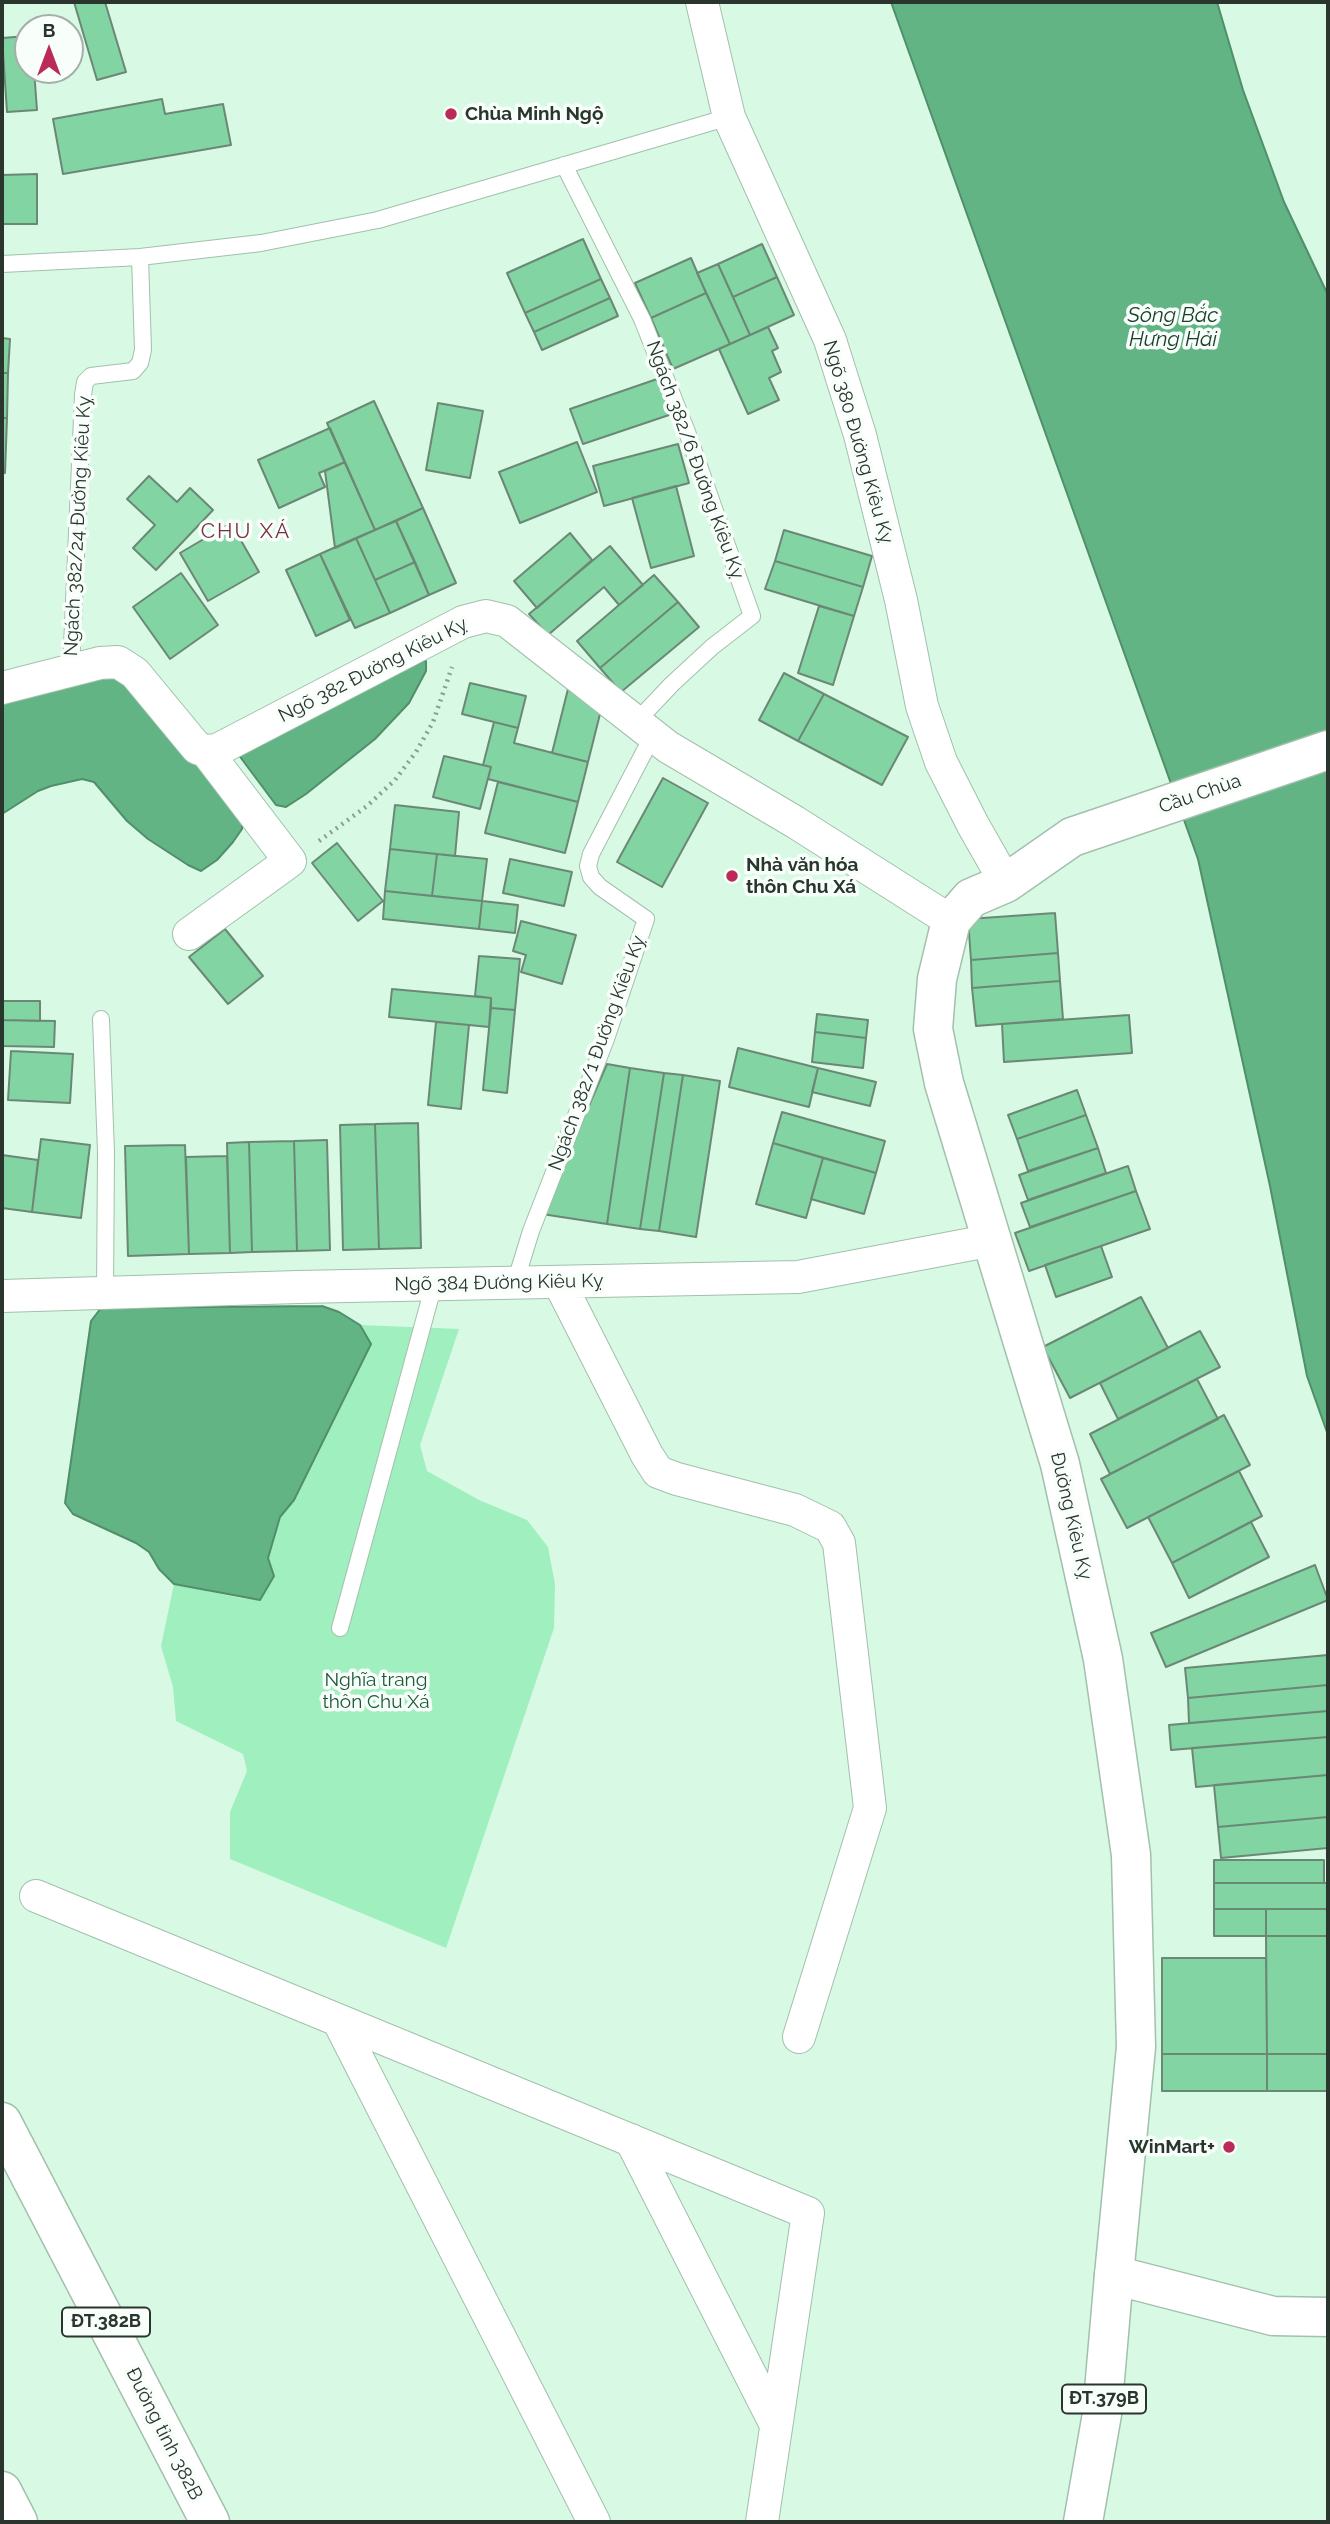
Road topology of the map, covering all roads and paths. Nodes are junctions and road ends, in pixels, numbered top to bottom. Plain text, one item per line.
1 (702, 2) edge
2 (729, 117) junction
3 (564, 165) junction
4 (139, 257) junction
5 (2, 264) edge
6 (463, 622) junction
7 (71, 670) junction
8 (2, 688) edge
9 (645, 728) junction
10 (1328, 750) edge
11 (206, 751) junction
12 (290, 861) junction
13 (1006, 883) junction
14 (951, 921) junction
15 (189, 934) dead end
16 (101, 1019) dead end
17 (993, 1240) junction
18 (559, 1282) junction
19 (515, 1283) junction
20 (434, 1284) junction
21 (105, 1293) junction
22 (2, 1296) edge
23 (340, 1628) dead end
24 (36, 1896) dead end
25 (338, 2020) junction
26 (799, 2037) dead end
27 (2, 2122) edge
28 (631, 2140) junction
29 (1114, 2275) junction
30 (1328, 2317) edge
31 (776, 2425) junction
32 (2, 2491) edge
33 (18, 2522) edge
34 (209, 2522) edge
35 (594, 2522) edge
36 (762, 2522) edge
37 (1083, 2522) edge

1 - 2 street, Ngõ 380 Đường Kiêu Kỵ
2 - 3 lane
2 - 13 street, Ngõ 380 Đường Kiêu Kỵ
3 - 4 lane
3 - 9 lane, Ngách 382/6 Đường Kiêu Kỵ
4 - 5 lane
4 - 7 lane, Ngách 382/24 Đường Kiêu Kỵ
6 - 9 street, Ngõ 382 Đường Kiêu Kỵ
6 - 11 street, Ngõ 382 Đường Kiêu Kỵ
6 - 12 path
7 - 8 street
7 - 11 street
9 - 14 street, Ngõ 382 Đường Kiêu Kỵ
9 - 19 lane, Ngách 382/1 Đường Kiêu Kỵ
10 - 13 main road, Cầu Chùa
11 - 12 street
12 - 15 street
13 - 14 main road
14 - 17 main road, Đường Kiêu Kỵ
16 - 21 lane
17 - 18 street, Ngõ 384 Đường Kiêu Kỵ
17 - 29 main road, Đường Kiêu Kỵ
18 - 19 street, Ngõ 384 Đường Kiêu Kỵ
18 - 26 street
19 - 20 street, Ngõ 384 Đường Kiêu Kỵ
20 - 21 street, Ngõ 384 Đường Kiêu Kỵ
20 - 23 lane
21 - 22 street, Ngõ 384 Đường Kiêu Kỵ
24 - 25 street
25 - 28 street
25 - 35 street
27 - 34 main road, Đường tỉnh 382B / ĐT.382B
28 - 31 street
28 - 31 street
29 - 30 main road
29 - 37 main road, ĐT.379B
31 - 36 street
32 - 33 main road

